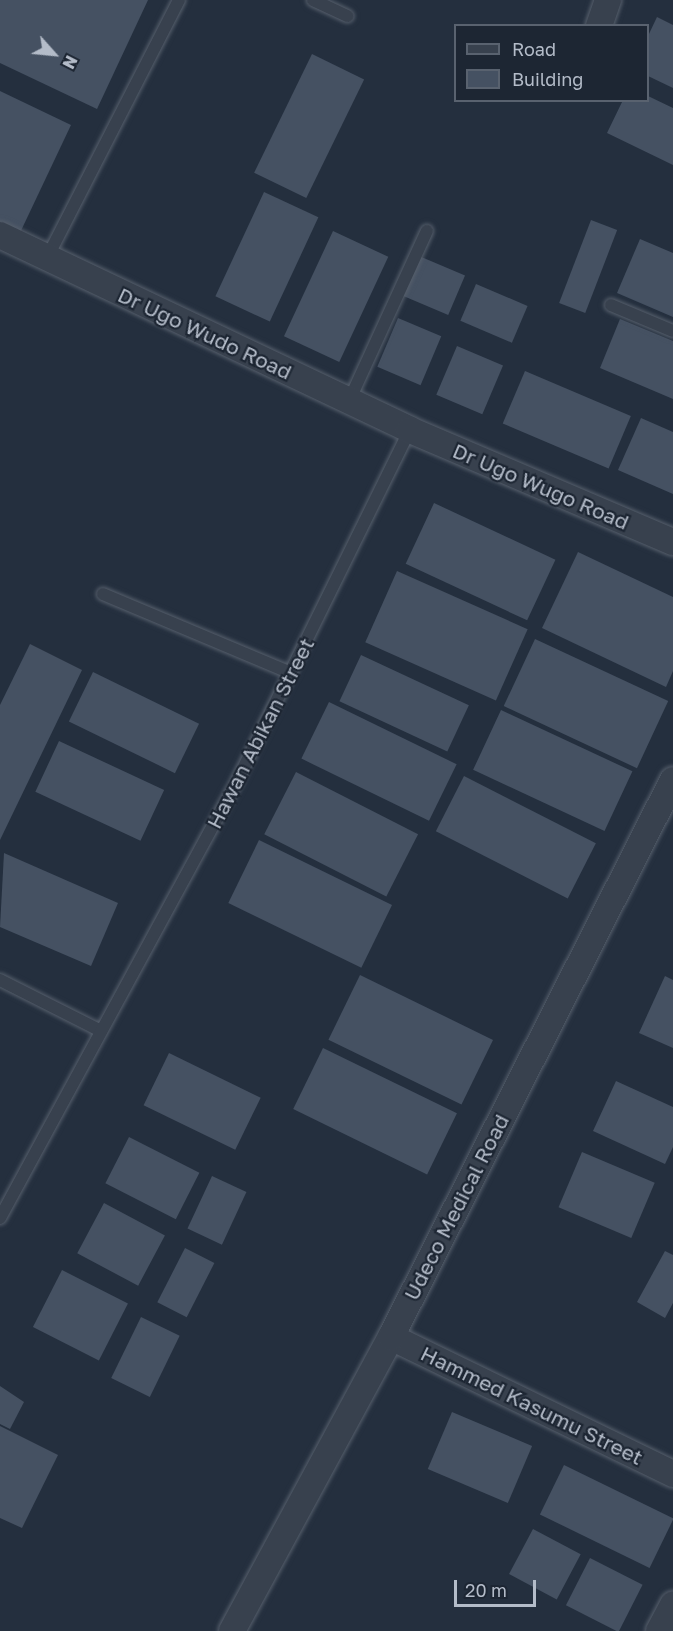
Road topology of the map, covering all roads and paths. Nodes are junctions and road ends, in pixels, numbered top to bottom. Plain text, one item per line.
1 (179, 0) edge
2 (313, 0) edge
3 (608, 0) edge
4 (348, 16) dead end
5 (600, 24) edge
6 (427, 231) dead end
7 (0, 235) edge
8 (47, 258) junction
9 (611, 305) dead end
10 (673, 331) edge
11 (349, 401) junction
12 (410, 430) junction
13 (673, 542) edge
14 (103, 594) dead end
15 (291, 673) junction
16 (673, 780) edge
17 (0, 980) edge
18 (101, 1031) junction
19 (0, 1218) edge
20 (391, 1336) junction
21 (673, 1473) edge
22 (673, 1605) edge
23 (232, 1631) edge
24 (659, 1631) edge

1 - 8 lane
2 - 4 lane
3 - 5 street
6 - 11 lane
7 - 8 street, Dr Ugo Wudo Road
8 - 11 street, Dr Ugo Wudo Road
9 - 10 lane
11 - 12 street, Dr Ugo Wudo Road
12 - 13 street, Dr Ugo Wugo Road
12 - 15 lane, Hawan Abikan Street
14 - 15 lane
15 - 18 lane, Hawan Abikan Street
16 - 20 street, Udeco Medical Road
17 - 18 lane
18 - 19 lane
20 - 21 street, Hammed Kasumu Street
20 - 23 street, Udeco Medical Road
22 - 24 street

